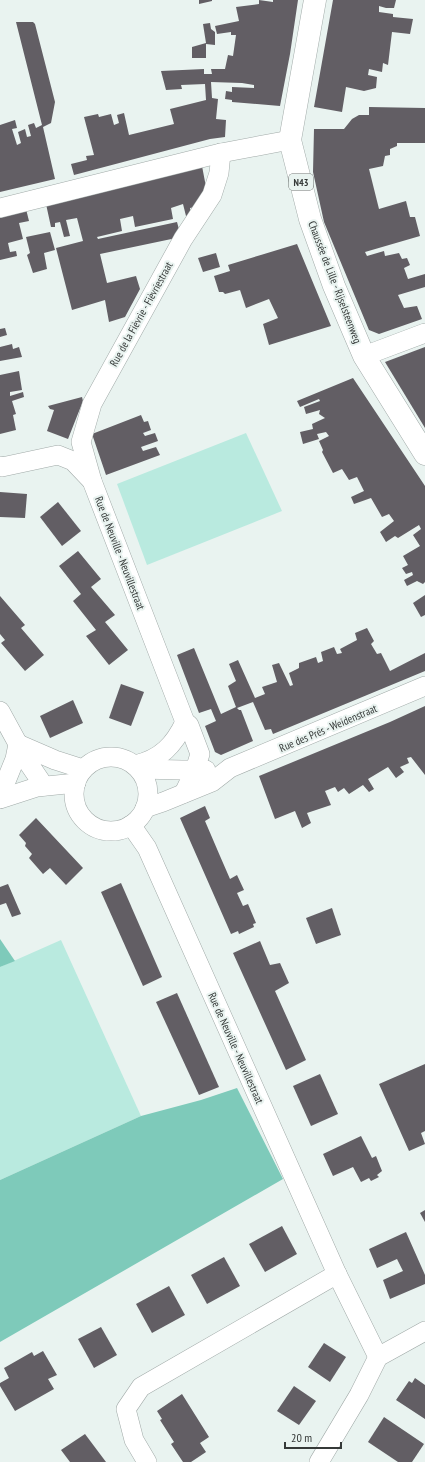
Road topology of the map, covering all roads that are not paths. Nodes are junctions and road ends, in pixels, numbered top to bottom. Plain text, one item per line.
1 (315, 0) edge
2 (290, 140) junction
3 (221, 153) junction
4 (0, 208) edge
5 (425, 333) edge
6 (364, 356) junction
7 (425, 454) edge
8 (0, 466) edge
9 (92, 481) junction
10 (425, 686) edge
11 (0, 711) edge
12 (185, 722) junction
13 (18, 744) junction
14 (137, 767) junction
15 (230, 768) junction
16 (195, 770) junction
17 (80, 776) junction
18 (44, 786) junction
19 (184, 793) junction
20 (0, 796) edge
21 (0, 799) edge
22 (145, 808) junction
23 (131, 825) junction
24 (337, 1274) junction
25 (425, 1331) edge
26 (378, 1357) junction
27 (147, 1462) edge
28 (319, 1462) edge

1 - 2 main road, Chaussée de Lille - Rijselsteenweg / N43
2 - 3 street
2 - 6 main road, Chaussée de Lille - Rijselsteenweg / N43
3 - 4 street
3 - 9 street, Rue de la Fièvrie - Fièvriestraat
5 - 6 street
6 - 7 main road, Chaussée de Lille - Rijselsteenweg / N43
8 - 9 street, Rue de Neuville - Neuvillestraat
9 - 12 street, Rue de Neuville - Neuvillestraat
10 - 15 street, Rue des Prés - Weidenstraat
11 - 13 street
12 - 14 street
12 - 16 street, Rue de Neuville - Neuvillestraat
13 - 17 street
13 - 18 street
13 - 20 street
14 - 16 street, Rue des Prés - Weidenstraat
14 - 17 street, Rue des Prés - Weidenstraat
14 - 22 street
15 - 16 street, Rue des Prés - Weidenstraat
15 - 19 street, Rue des Prés - Weidenstraat
16 - 19 street, Rue de Neuville - Neuvillestraat
17 - 18 street, Rue des Prés - Weidenstraat
17 - 23 street
18 - 21 street, Rue des Prés - Weidenstraat
19 - 22 street, Rue des Prés - Weidenstraat
22 - 23 street
23 - 24 street, Rue de Neuville - Neuvillestraat
24 - 26 street, Rue de Neuville - Neuvillestraat
24 - 27 street
25 - 26 street
26 - 28 street

